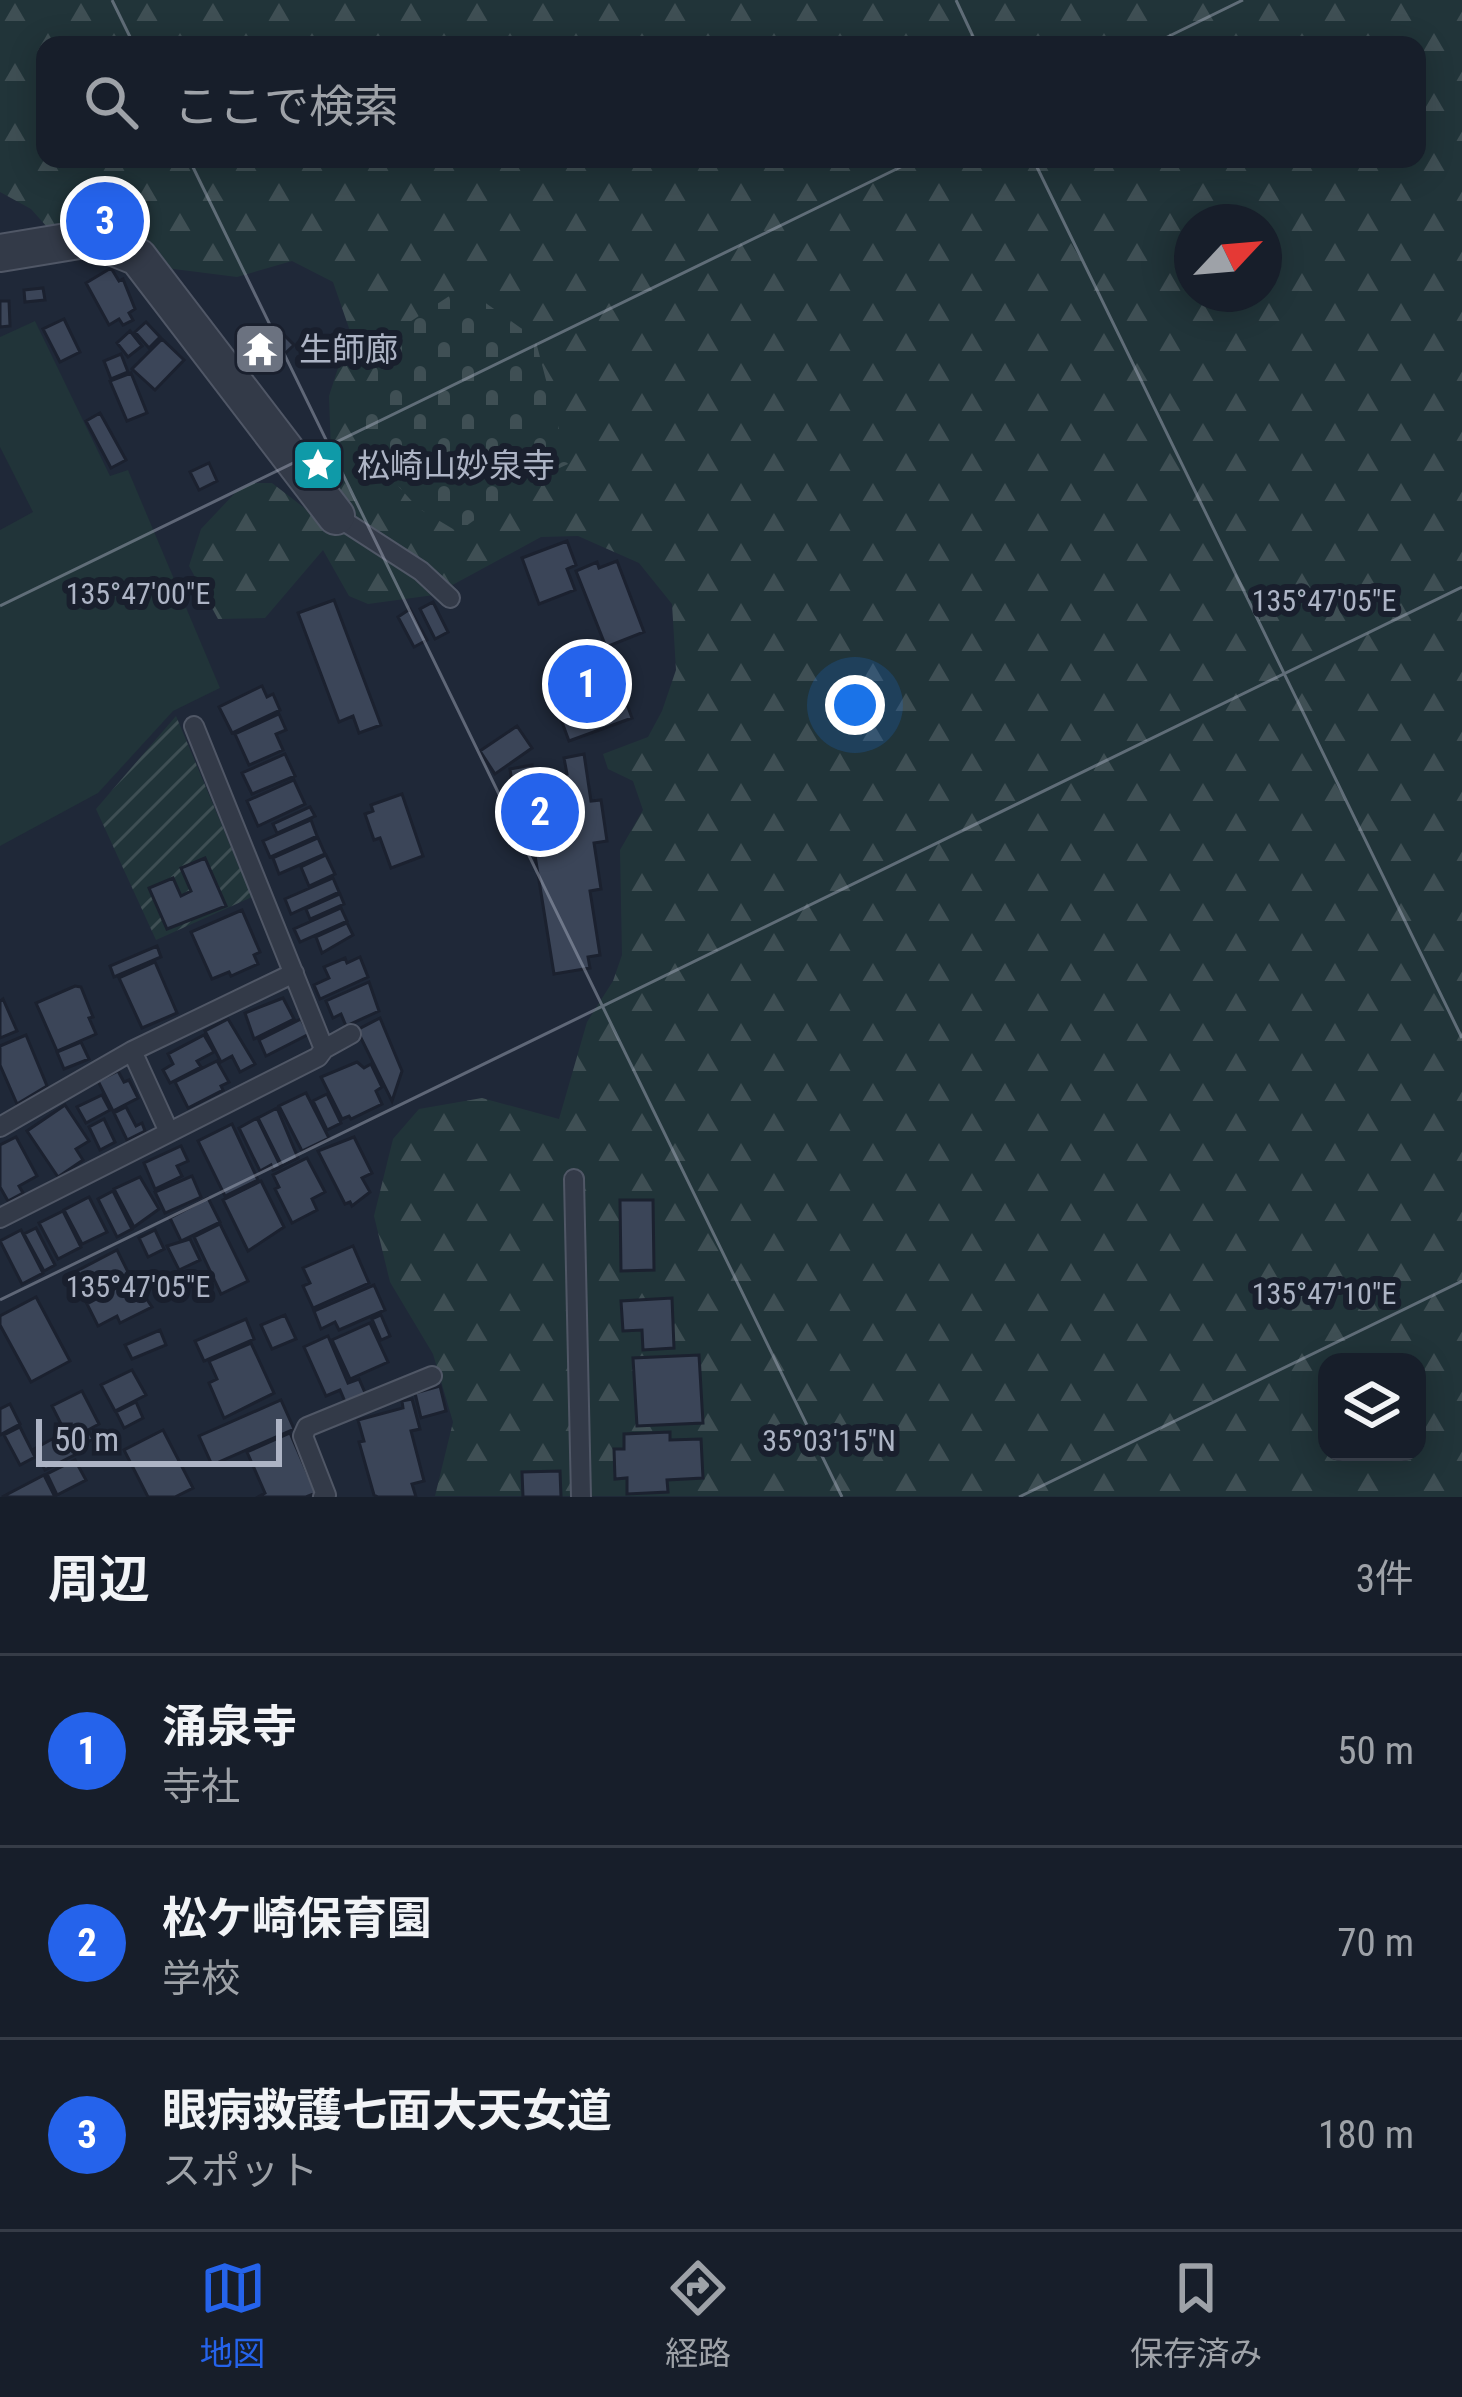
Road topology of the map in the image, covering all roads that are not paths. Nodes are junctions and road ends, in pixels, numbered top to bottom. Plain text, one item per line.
1 (0, 253) edge
2 (336, 516) joint
3 (450, 598) dead end
4 (194, 726) dead end
5 (227, 746) dead end
6 (208, 760) junction
7 (294, 973) junction
8 (351, 1034) dead end
9 (323, 1049) junction
10 (132, 1051) junction
11 (0, 1127) edge
12 (169, 1132) junction
13 (574, 1179) dead end
14 (0, 1219) edge
15 (432, 1376) dead end
16 (323, 1497) edge
17 (581, 1497) edge

1 - 2 street
2 - 3 lane
4 - 6 lane
5 - 6 lane
6 - 7 lane
7 - 9 lane
7 - 10 lane
8 - 9 lane
9 - 12 lane
10 - 11 lane
10 - 12 lane
12 - 14 lane
13 - 17 lane
15 - 16 lane

